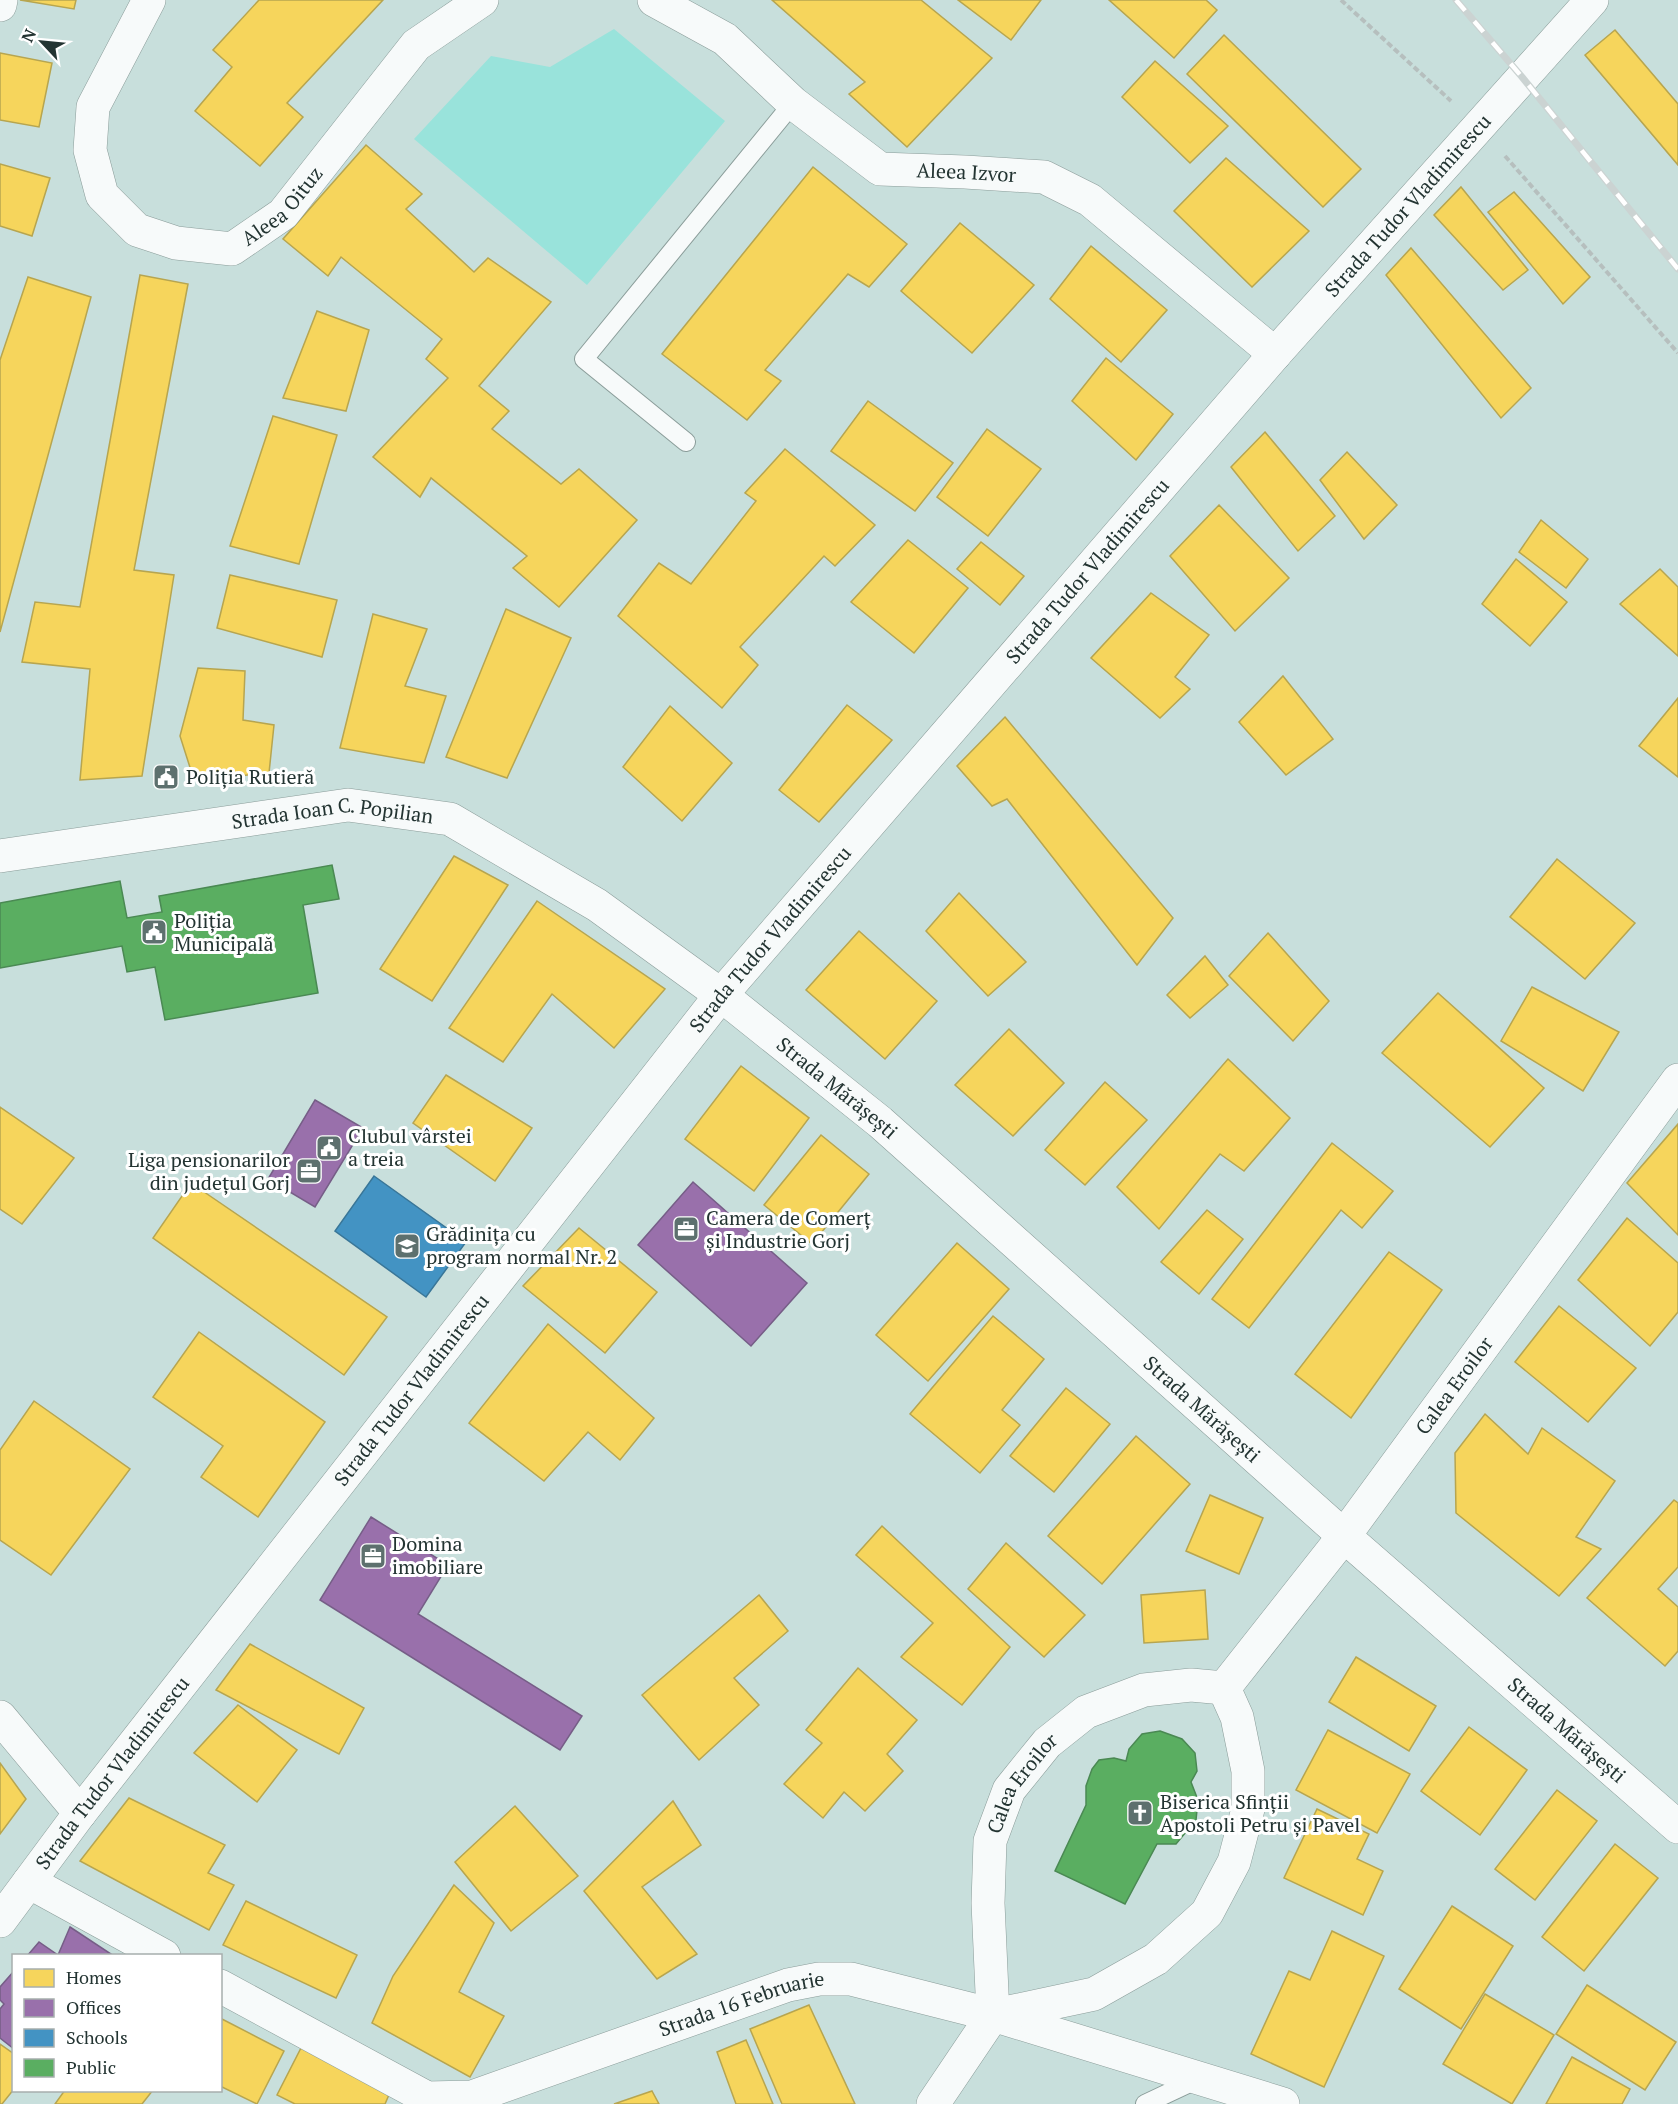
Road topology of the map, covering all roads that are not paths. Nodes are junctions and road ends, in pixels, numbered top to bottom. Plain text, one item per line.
1 (2, 0) edge
2 (149, 0) edge
3 (483, 0) edge
4 (654, 0) edge
5 (1592, 0) edge
6 (0, 5) edge
7 (793, 103) junction
8 (1275, 354) junction
9 (686, 442) dead end
10 (0, 856) edge
11 (722, 995) junction
12 (1678, 1080) edge
13 (1344, 1536) junction
14 (1224, 1688) junction
15 (0, 1717) edge
16 (80, 1813) junction
17 (1678, 1827) edge
18 (29, 1882) junction
19 (0, 1921) edge
20 (160, 1954) edge
21 (222, 1987) edge
22 (993, 2015) junction
23 (1201, 2078) junction
24 (425, 2101) edge
25 (933, 2104) edge
26 (1146, 2104) edge
27 (1283, 2104) edge

1 - 6 street
2 - 3 street, Aleea Oituz
4 - 7 street, Aleea Izvor
5 - 8 street, Strada Tudor Vladimirescu
7 - 8 street, Aleea Izvor
7 - 9 lane
8 - 11 street, Strada Tudor Vladimirescu
10 - 11 street, Strada Ioan C. Popilian
11 - 13 street, Strada Mărășești
11 - 16 street, Strada Tudor Vladimirescu
12 - 13 street, Calea Eroilor
13 - 14 street, Calea Eroilor
13 - 17 street, Strada Mărășești
14 - 22 street
14 - 22 street, Calea Eroilor
15 - 16 street
16 - 18 street, Strada Tudor Vladimirescu
18 - 19 street, Strada Tudor Vladimirescu
18 - 20 street
21 - 24 street, Strada 16 Februarie
22 - 23 street, Strada 16 Februarie
22 - 24 street, Strada 16 Februarie
22 - 25 street
23 - 26 lane
23 - 27 street, Strada 16 Februarie

